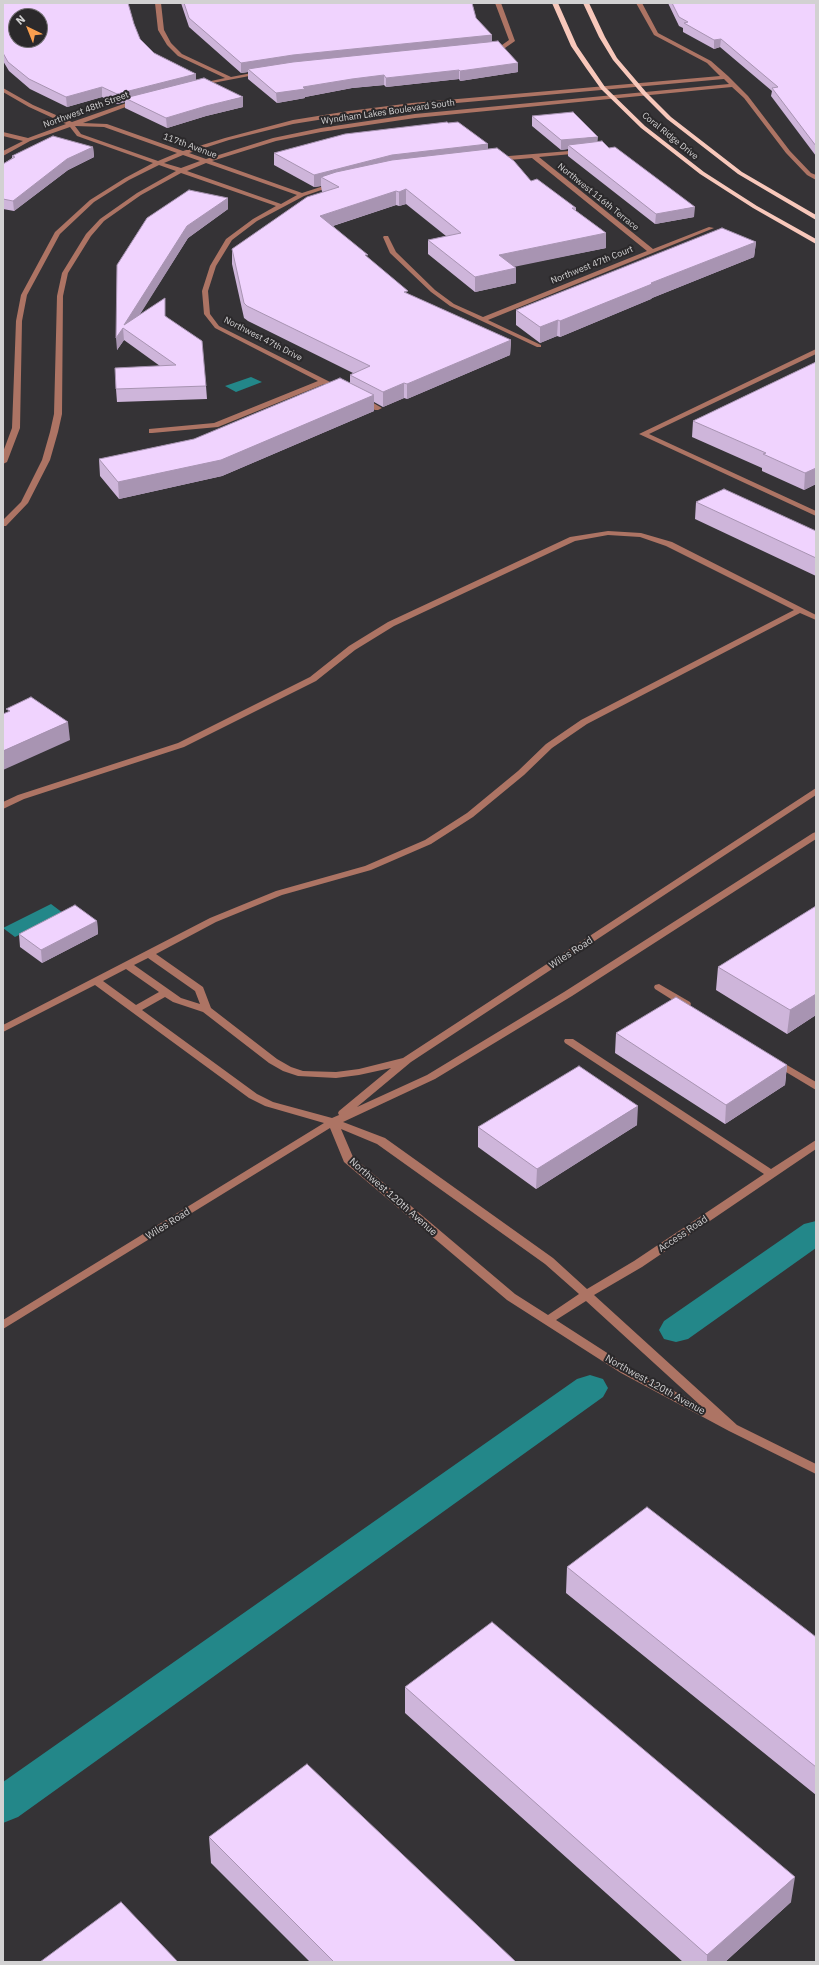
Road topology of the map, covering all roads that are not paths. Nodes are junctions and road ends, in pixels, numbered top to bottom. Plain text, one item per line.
1 (158, 3) edge
2 (498, 3) edge
3 (555, 3) edge
4 (586, 3) edge
5 (639, 3) edge
6 (482, 49) edge
7 (272, 71) edge
8 (726, 77) junction
9 (229, 78) junction
10 (636, 85) junction
11 (734, 85) junction
12 (192, 86) edge
13 (603, 88) junction
14 (3, 90) edge
15 (644, 93) junction
16 (612, 96) junction
17 (142, 100) edge
18 (71, 124) junction
19 (3, 134) edge
20 (28, 140) junction
21 (591, 151) edge
22 (182, 153) junction
23 (3, 154) edge
24 (533, 156) junction
25 (489, 160) edge
26 (205, 161) junction
27 (158, 163) junction
28 (180, 171) junction
29 (816, 178) edge
30 (342, 183) edge
31 (302, 195) junction
32 (282, 206) junction
33 (816, 218) edge
34 (711, 228) dead end
35 (386, 237) dead end
36 (816, 242) edge
37 (651, 251) junction
38 (481, 320) junction
39 (539, 346) edge
40 (816, 351) edge
41 (324, 381) junction
42 (344, 391) edge
43 (358, 398) edge
44 (378, 408) edge
45 (152, 431) dead end
46 (3, 462) edge
47 (816, 514) edge
48 (3, 524) edge
49 (800, 610) junction
50 (816, 618) edge
51 (816, 792) edge
52 (3, 806) edge
53 (816, 835) edge
54 (148, 952) junction
55 (126, 964) junction
56 (96, 981) junction
57 (658, 987) dead end
58 (166, 992) junction
59 (135, 1010) junction
60 (207, 1010) junction
61 (698, 1012) edge
62 (3, 1029) edge
63 (569, 1041) dead end
64 (764, 1054) edge
65 (407, 1060) junction
66 (816, 1087) edge
67 (332, 1122) junction
68 (816, 1144) edge
69 (771, 1174) junction
70 (586, 1295) junction
71 (547, 1321) junction
72 (3, 1325) edge
73 (734, 1428) junction
74 (816, 1469) edge

1 - 9 street
2 - 6 street
3 - 13 main road, Coral Ridge Drive
4 - 10 main road, Coral Ridge Drive
5 - 8 street
7 - 9 street
8 - 10 street
8 - 11 street
9 - 12 street
10 - 13 street, Wyndham Lakes Boulevard South
10 - 15 main road, Coral Ridge Drive
11 - 15 street
11 - 29 street
13 - 16 main road, Coral Ridge Drive
13 - 22 street, Wyndham Lakes Boulevard South
14 - 18 street, 117th Avenue
15 - 16 street, Wyndham Lakes Boulevard South
15 - 33 main road, Coral Ridge Drive
16 - 26 street, Wyndham Lakes Boulevard South
16 - 36 main road, Coral Ridge Drive
17 - 18 street, Northwest 48th Street
18 - 20 street, Northwest 48th Street
18 - 22 street, 117th Avenue
18 - 27 street, 117th Avenue
19 - 20 street
20 - 23 street, Northwest 48th Street
21 - 24 street
22 - 26 street, 117th Avenue
22 - 27 street, Wyndham Lakes Boulevard South
24 - 25 street
24 - 37 street, Northwest 116th Terrace
26 - 28 street, Wyndham Lakes Boulevard South
26 - 31 street, 117th Avenue
27 - 28 street, 117th Avenue
27 - 46 street, Wyndham Lakes Boulevard South
28 - 32 street, 117th Avenue
28 - 48 street, Wyndham Lakes Boulevard South
30 - 31 street, Northwest 47th Drive
31 - 32 street, Northwest 47th Drive
32 - 41 street, Northwest 47th Drive
34 - 37 street, Northwest 47th Court
35 - 38 street
37 - 38 street, Northwest 47th Court
38 - 39 street
40 - 47 street
41 - 42 street, Northwest 47th Drive
41 - 45 street
43 - 44 street
49 - 50 street
49 - 52 street
49 - 54 street
51 - 65 street, Wiles Road
53 - 67 street, Wiles Road
54 - 55 street
54 - 60 street
55 - 56 street
55 - 58 street
56 - 59 street
56 - 62 street
57 - 61 street
58 - 59 street
58 - 60 street
59 - 67 street
60 - 65 street
63 - 69 street
64 - 66 street
65 - 67 street, Wiles Road
67 - 70 street, Northwest 120th Avenue
67 - 71 street, Northwest 120th Avenue
67 - 72 street, Wiles Road
68 - 69 street, Access Road
69 - 70 street, Access Road
70 - 71 street, Access Road
70 - 73 street, Northwest 120th Avenue
71 - 73 street, Northwest 120th Avenue
73 - 74 street, Northwest 120th Avenue

